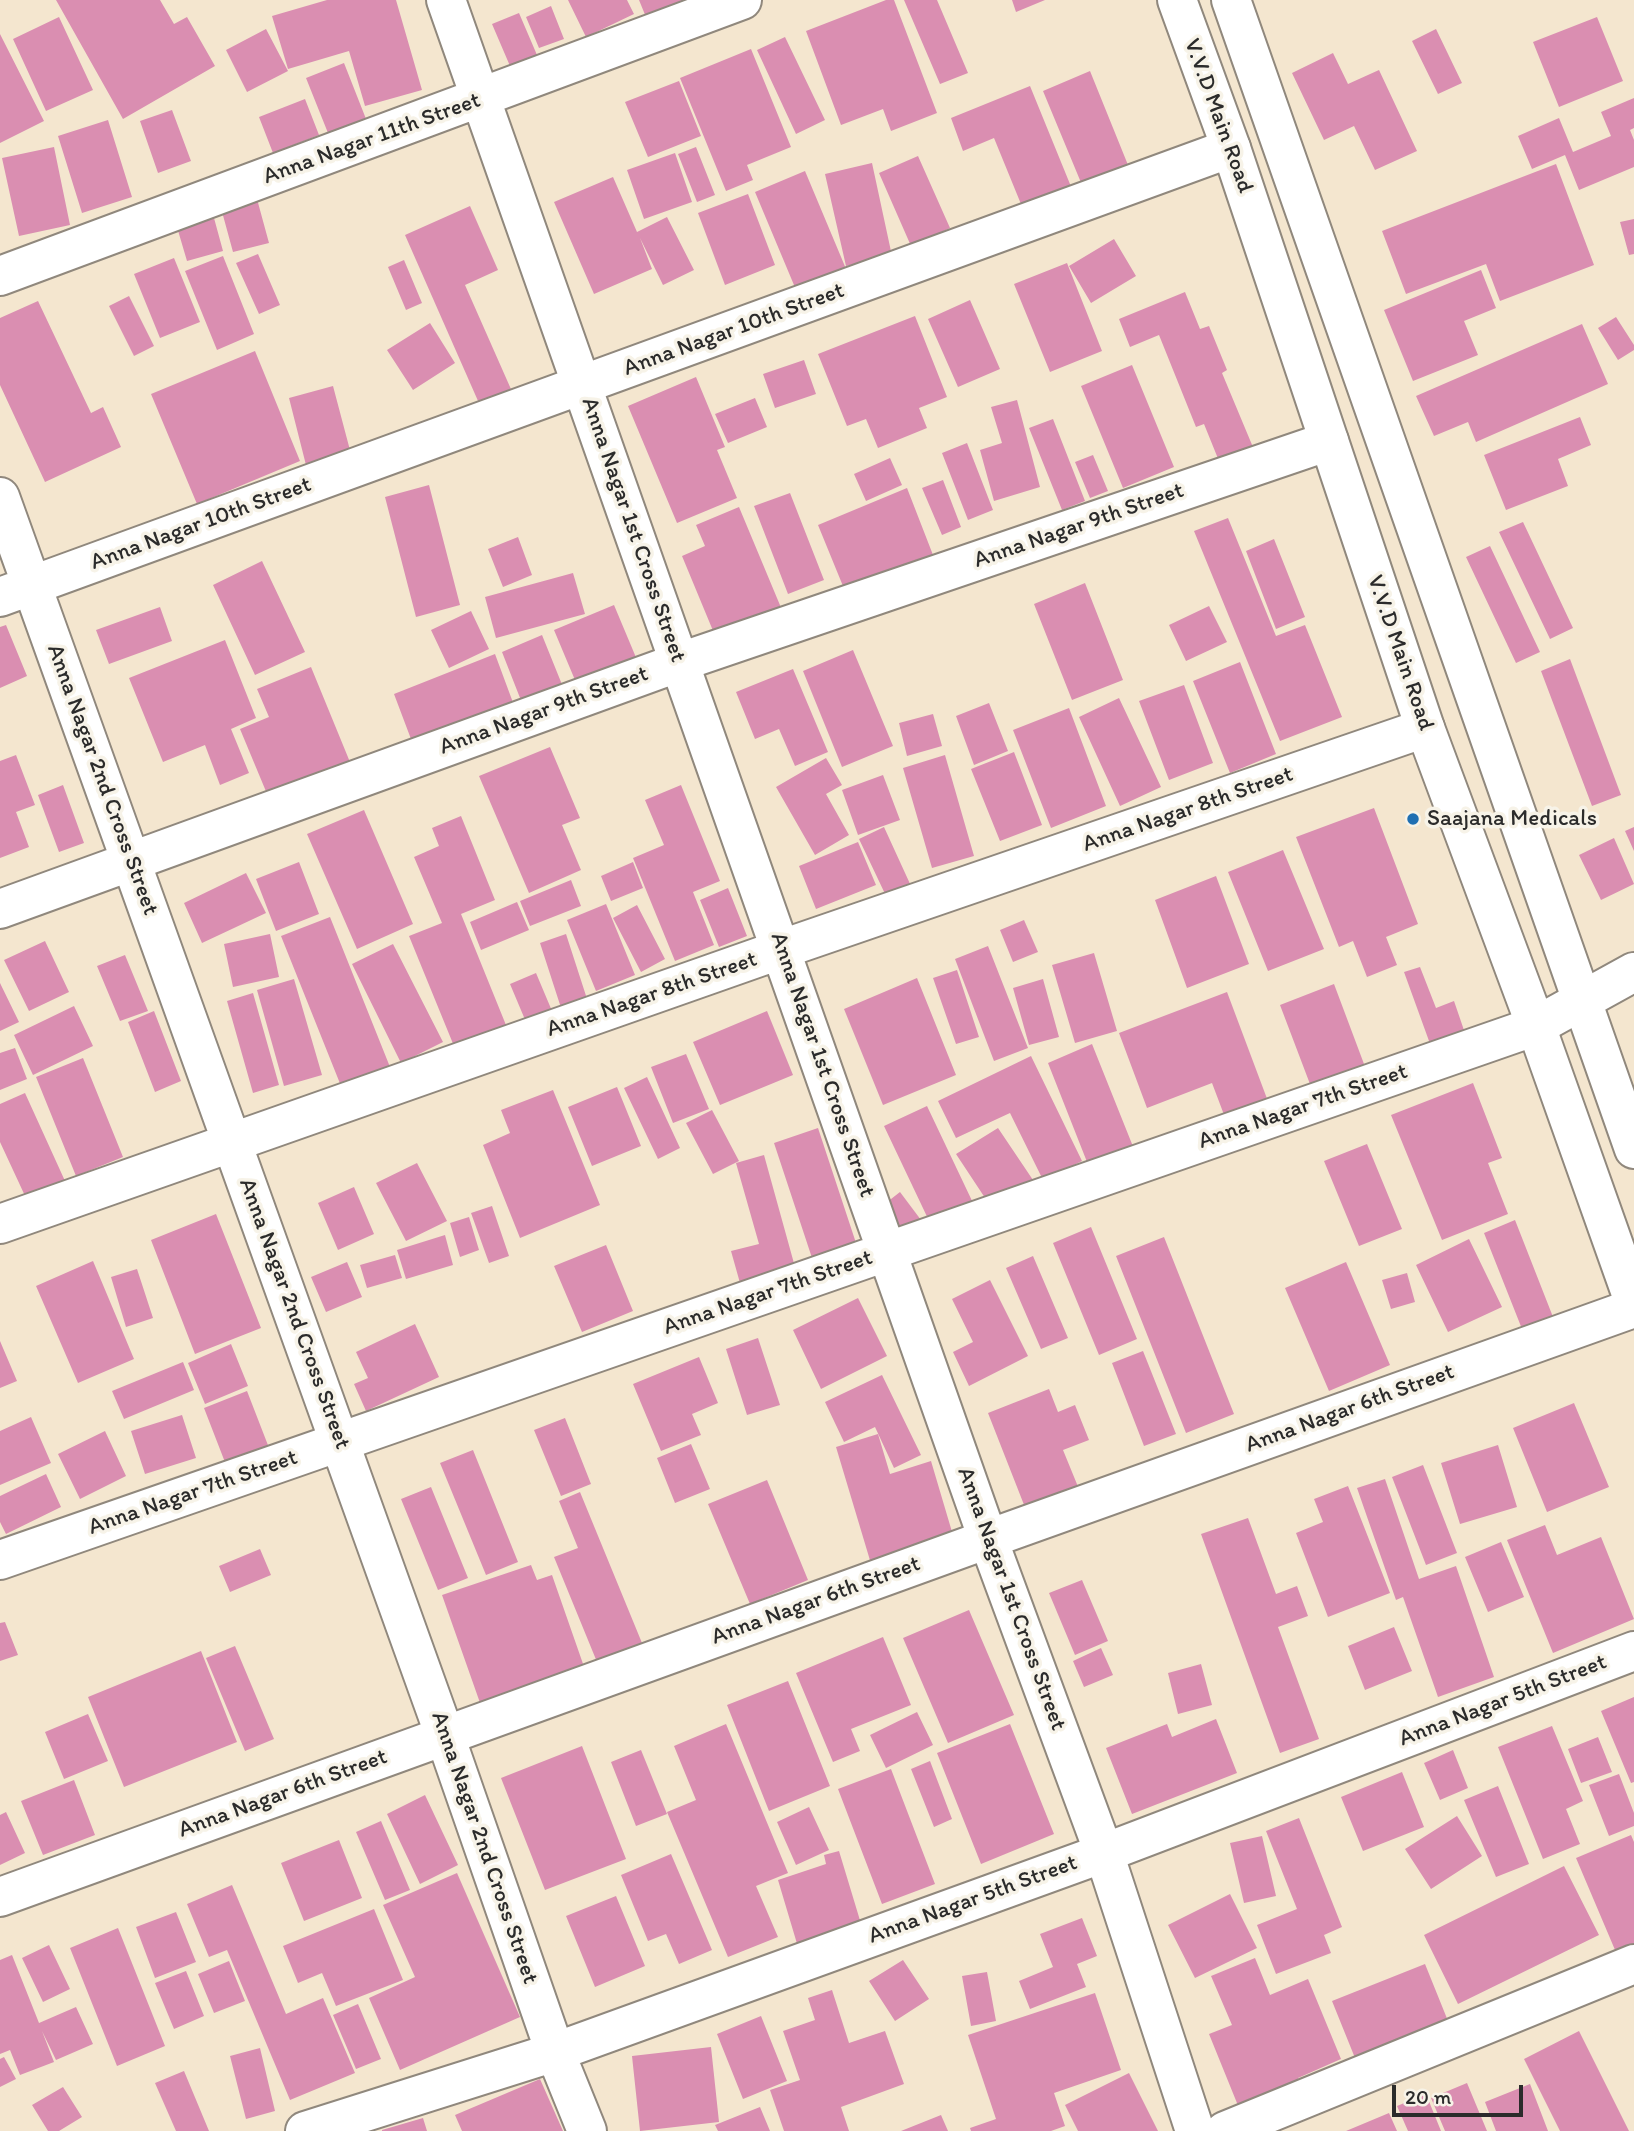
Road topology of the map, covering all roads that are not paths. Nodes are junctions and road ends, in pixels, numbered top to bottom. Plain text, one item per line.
1 (446, 0) edge
2 (742, 0) edge
3 (1177, 0) edge
4 (1231, 0) edge
5 (481, 99) junction
6 (1231, 148) junction
7 (0, 276) edge
8 (582, 386) junction
9 (1329, 441) junction
10 (0, 497) edge
11 (16, 591) edge
12 (680, 662) junction
13 (1425, 729) junction
14 (131, 861) junction
15 (0, 909) edge
16 (782, 949) junction
17 (1634, 972) edge
18 (1581, 1000) junction
19 (1536, 1026) junction
20 (232, 1143) junction
21 (1634, 1149) edge
22 (0, 1224) edge
23 (888, 1251) junction
24 (1634, 1302) edge
25 (1634, 1308) edge
26 (340, 1441) junction
27 (988, 1539) junction
28 (0, 1560) edge
29 (1634, 1651) edge
30 (445, 1736) junction
31 (1104, 1853) junction
32 (0, 1898) edge
33 (1634, 1965) edge
34 (555, 2052) junction
35 (305, 2131) edge
36 (587, 2131) edge
37 (1195, 2131) edge
38 (1224, 2131) edge

1 - 5 street, Anna Nagar 1st Cross Street
2 - 5 street, Anna Nagar 11th Street
3 - 6 street, V.V.D Main Road
4 - 18 street
5 - 7 street, Anna Nagar 11th Street
5 - 8 street, Anna Nagar 1st Cross Street
6 - 8 street, Anna Nagar 10th Street
6 - 9 street, V.V.D Main Road
8 - 11 street, Anna Nagar 10th Street
8 - 12 street, Anna Nagar 1st Cross Street
9 - 12 street, Anna Nagar 9th Street
9 - 13 street, V.V.D Main Road
10 - 11 street, Anna Nagar 2nd Cross Street
11 - 14 street, Anna Nagar 2nd Cross Street
12 - 14 street, Anna Nagar 9th Street
12 - 16 street, Anna Nagar 1st Cross Street
13 - 16 street, Anna Nagar 8th Street
13 - 19 street, V.V.D Main Road
14 - 15 street, Anna Nagar 9th Street
14 - 20 street, Anna Nagar 2nd Cross Street
16 - 20 street, Anna Nagar 8th Street
16 - 23 street, Anna Nagar 1st Cross Street
17 - 18 street, Anna Nagar 7th Street
18 - 19 street, Anna Nagar 7th Street
18 - 21 street
19 - 23 street, Anna Nagar 7th Street
19 - 24 street, V.V.D Main Road
20 - 22 street, Anna Nagar 8th Street
20 - 26 street, Anna Nagar 2nd Cross Street
23 - 26 street, Anna Nagar 7th Street
23 - 27 street, Anna Nagar 1st Cross Street
25 - 27 street, Anna Nagar 6th Street
26 - 28 street, Anna Nagar 7th Street
26 - 30 street, Anna Nagar 2nd Cross Street
27 - 30 street, Anna Nagar 6th Street
27 - 31 street, Anna Nagar 1st Cross Street
29 - 31 street, Anna Nagar 5th Street
30 - 32 street, Anna Nagar 6th Street
30 - 34 street, Anna Nagar 2nd Cross Street
31 - 34 street, Anna Nagar 5th Street
31 - 37 street, Anna Nagar 1st Cross Street
33 - 38 street
34 - 35 street, Anna Nagar 5th Street
34 - 36 street, Anna Nagar 2nd Cross Street

